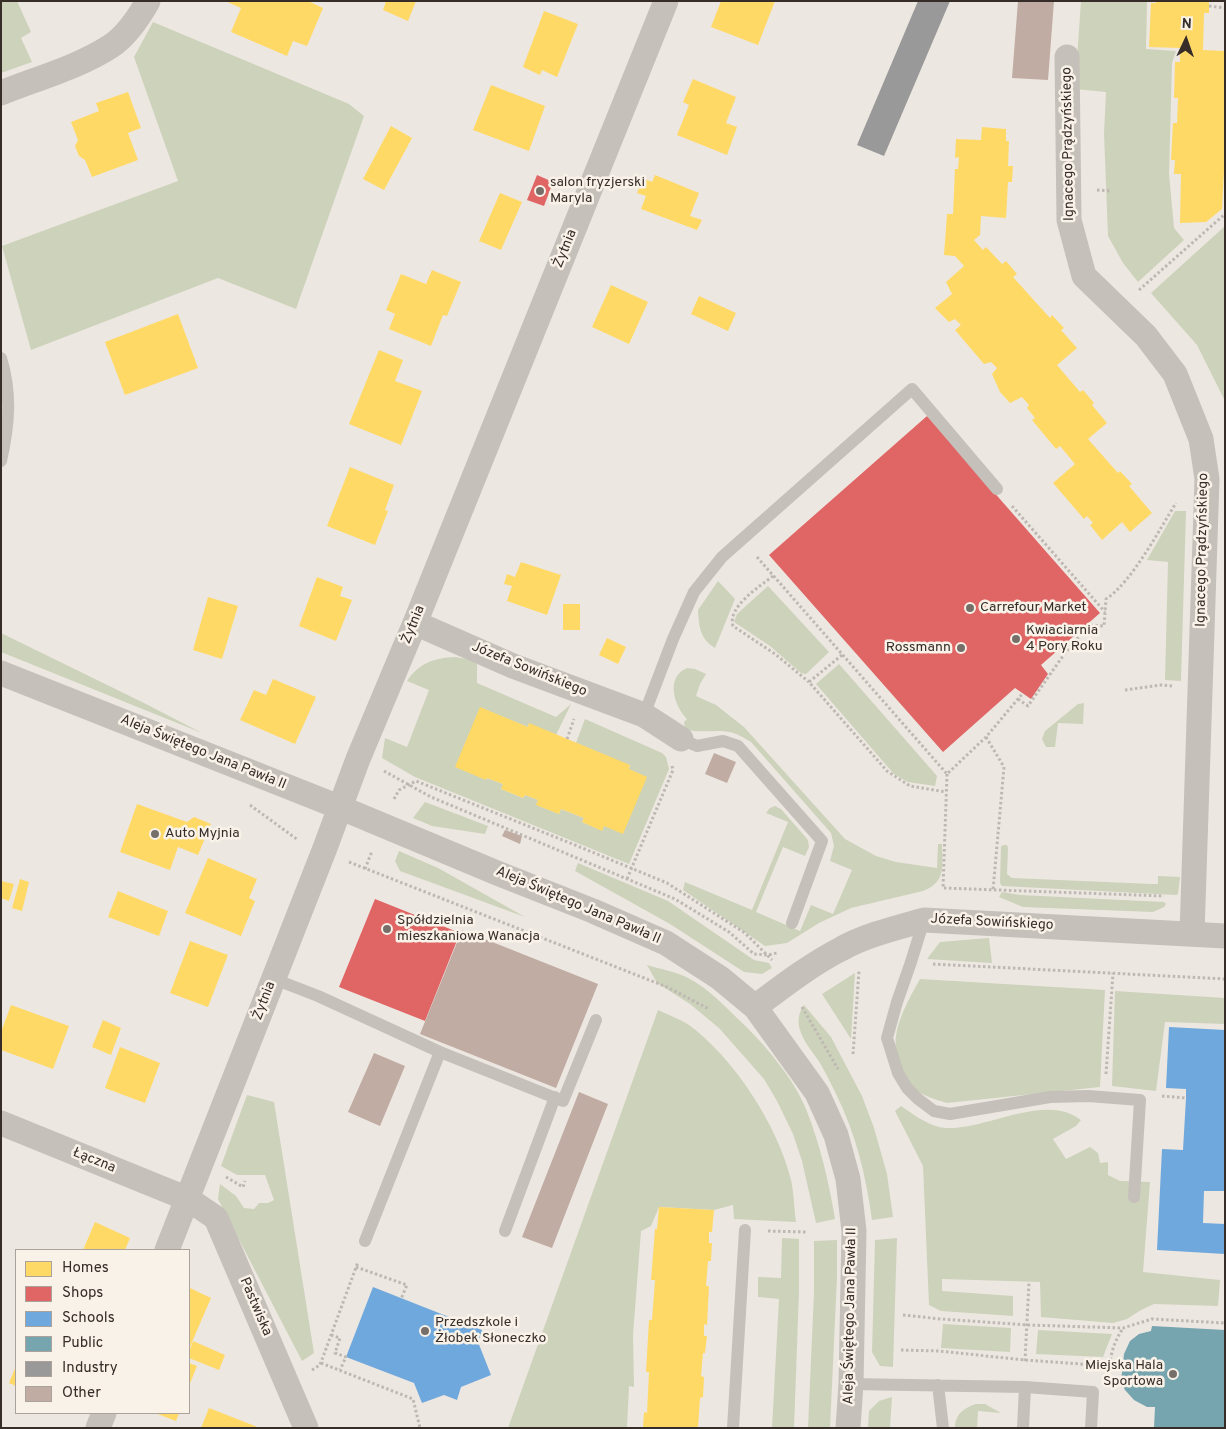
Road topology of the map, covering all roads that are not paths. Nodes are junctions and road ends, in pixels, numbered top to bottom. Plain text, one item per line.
1 (148, 1) edge
2 (666, 1) edge
3 (1067, 57) dead end
4 (1, 92) edge
5 (1, 358) edge
6 (1, 461) edge
7 (997, 489) road end
8 (414, 623) junction
9 (1, 673) edge
10 (644, 715) junction
11 (680, 739) joint
12 (339, 807) junction
13 (924, 920) junction
14 (792, 922) dead end
15 (1192, 934) junction
16 (1225, 936) edge
17 (274, 979) junction
18 (756, 1008) junction
19 (596, 1020) dead end
20 (440, 1052) junction
21 (555, 1097) junction
22 (1, 1123) edge
23 (1134, 1197) dead end
24 (188, 1199) junction
25 (745, 1230) dead end
26 (505, 1231) dead end
27 (365, 1241) road end
28 (167, 1249) edge
29 (851, 1384) junction
30 (938, 1385) junction
31 (1025, 1386) junction
32 (104, 1414) edge
33 (98, 1428) edge
34 (306, 1428) edge
35 (733, 1428) edge
36 (848, 1428) edge
37 (943, 1428) edge
38 (1023, 1428) edge
39 (1091, 1428) edge

1 - 4 street
2 - 8 street, Żytnia
3 - 15 street, Ignacego Prądzyńskiego
5 - 6 lane
7 - 10 lane
8 - 10 street, Józefa Sowińskiego
8 - 12 street, Żytnia
9 - 12 street, Aleja Świętego Jana Pawła II
10 - 11 street, Józefa Sowińskiego
11 - 14 lane
12 - 17 street, Żytnia
12 - 18 street, Aleja Świętego Jana Pawła II
13 - 15 street, Józefa Sowińskiego
13 - 18 street, Józefa Sowińskiego
13 - 23 lane
15 - 16 street
17 - 20 lane
17 - 24 street, Żytnia
18 - 29 street, Aleja Świętego Jana Pawła II
19 - 21 lane
20 - 21 lane
20 - 27 lane
21 - 26 lane
22 - 24 street, Łączna
24 - 28 street, Żytnia
24 - 34 street, Pastwiska
25 - 35 lane
29 - 30 lane
29 - 36 street, Aleja Świętego Jana Pawła II
30 - 31 lane
30 - 37 lane
31 - 38 lane
31 - 39 lane
32 - 33 street

